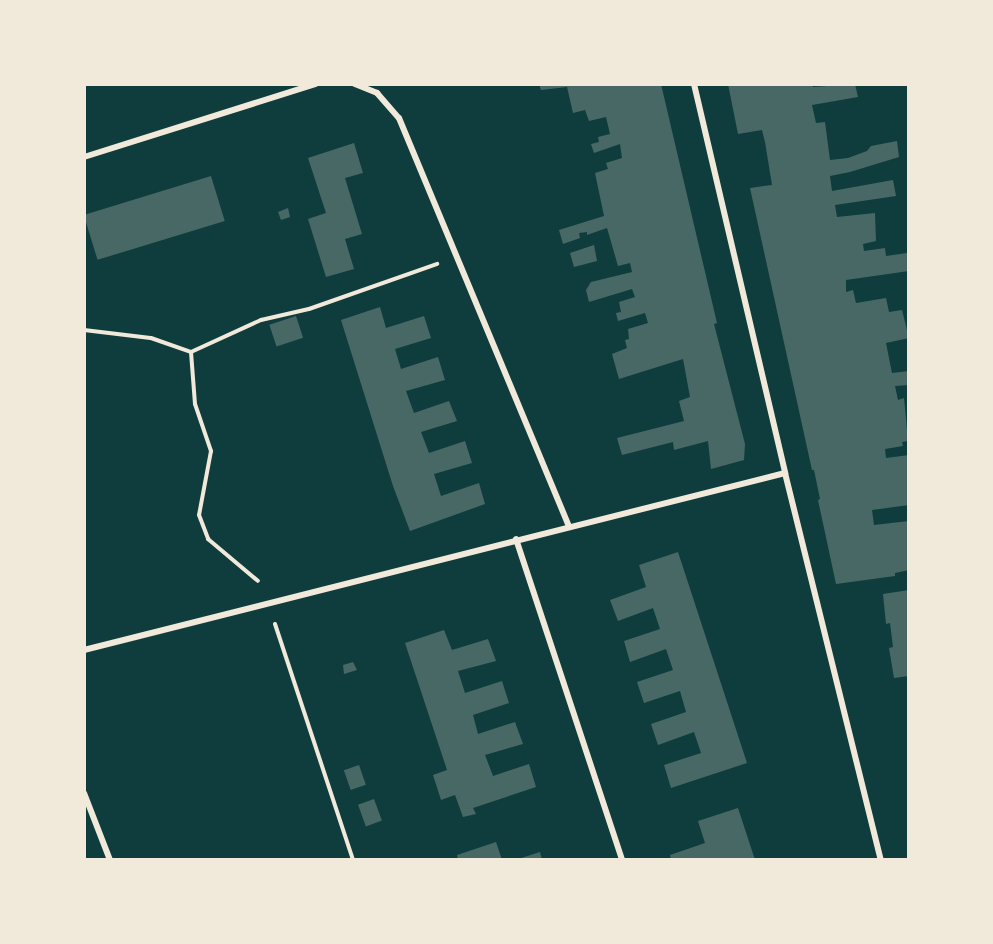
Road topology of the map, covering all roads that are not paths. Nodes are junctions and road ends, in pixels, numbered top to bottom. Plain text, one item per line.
1 (316, 84) edge
2 (355, 84) edge
3 (694, 84) edge
4 (84, 157) edge
5 (784, 473) junction
6 (568, 526) junction
7 (516, 539) junction
8 (84, 650) edge
9 (84, 793) edge
10 (110, 860) edge
11 (622, 860) edge
12 (880, 860) edge

1 - 4 street
2 - 6 street
3 - 5 street
5 - 6 street
5 - 12 street
6 - 7 street
7 - 8 street
7 - 11 street
9 - 10 street

